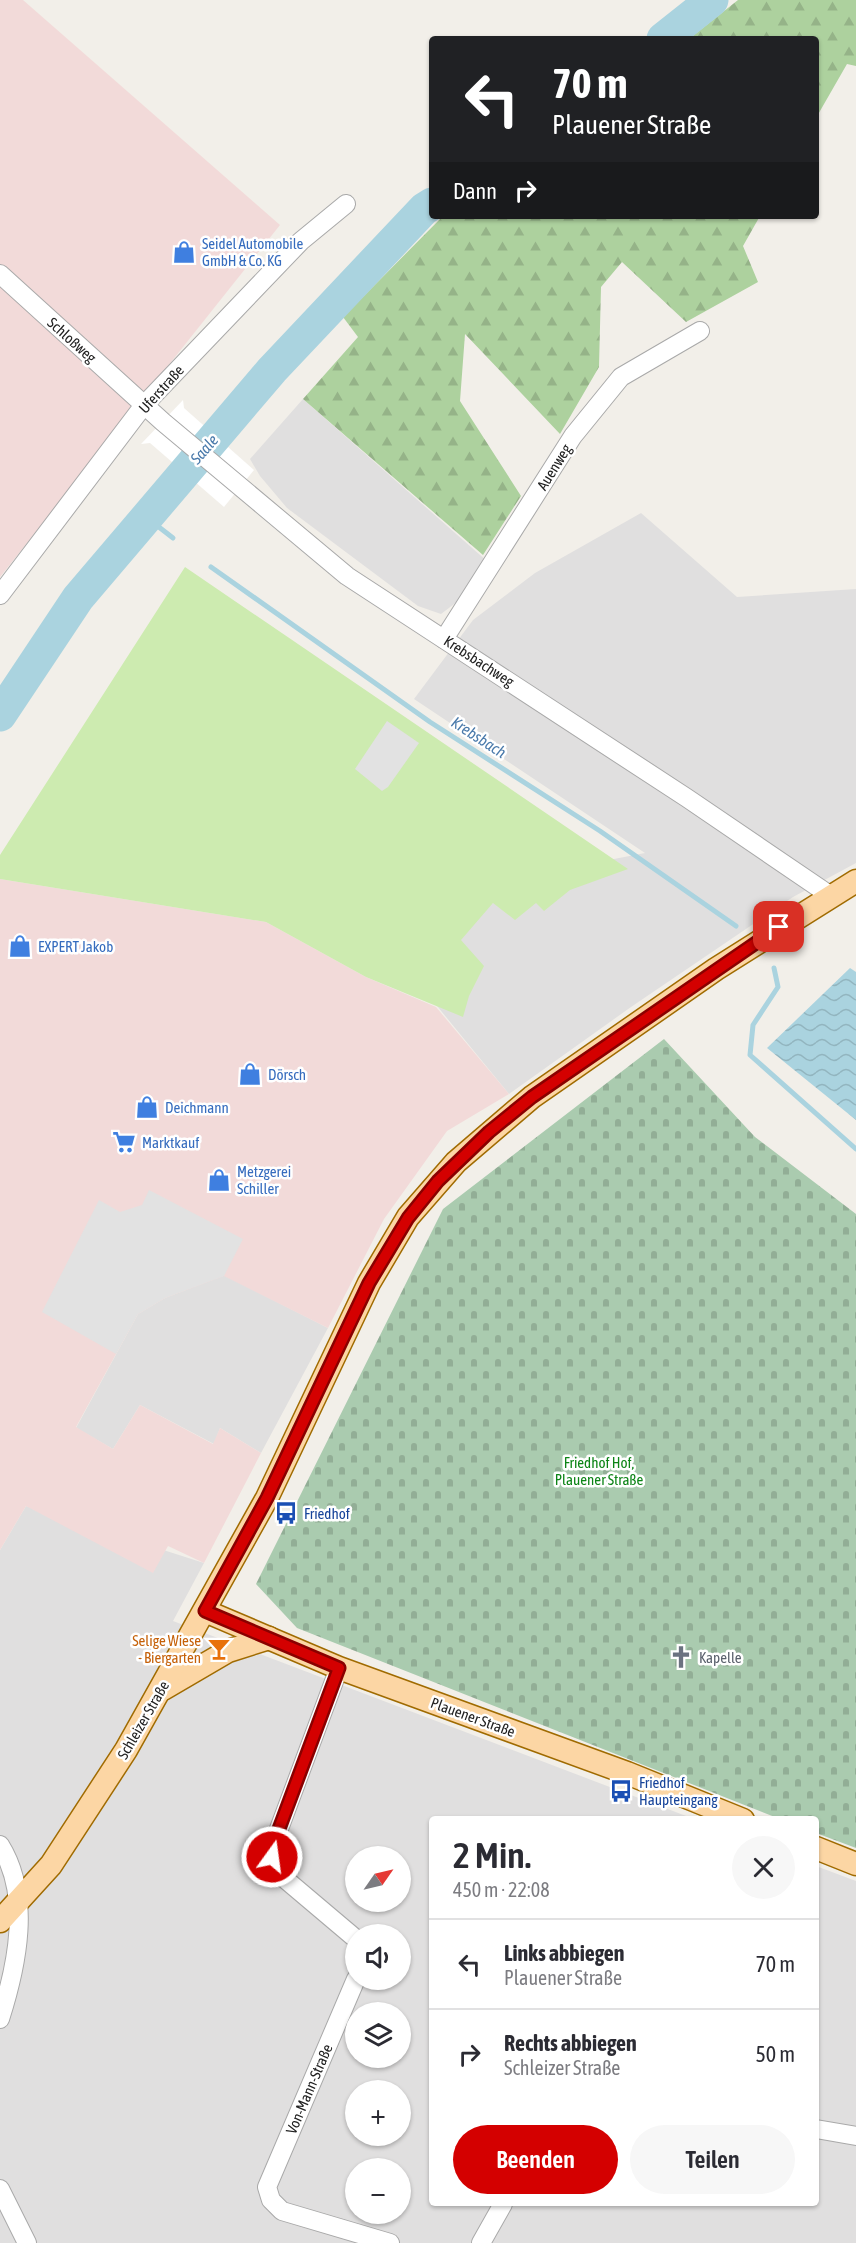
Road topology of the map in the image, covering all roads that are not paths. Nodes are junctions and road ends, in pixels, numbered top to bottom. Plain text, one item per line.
1 (346, 204) dead end
2 (0, 274) edge
3 (700, 331) dead end
4 (144, 405) junction
5 (0, 595) edge
6 (444, 639) junction
7 (856, 881) edge
8 (831, 896) junction
9 (205, 1611) junction
10 (269, 1638) junction
11 (339, 1668) junction
12 (159, 1692) junction
13 (733, 1816) edge
14 (0, 1845) edge
15 (819, 1849) edge
16 (856, 1864) edge
17 (18, 1904) junction
18 (0, 1921) edge
19 (345, 1930) edge
20 (351, 1990) edge
21 (0, 2019) edge
22 (819, 2130) edge
23 (856, 2136) edge
24 (0, 2189) edge
25 (502, 2206) edge
26 (27, 2243) edge
27 (390, 2243) edge
28 (481, 2243) edge

1 - 4 street, Uferstraße
2 - 4 street, Schloßweg
3 - 6 street, Auenweg
4 - 5 street, Uferstraße
4 - 6 street, Krebsbachweg
6 - 8 street, Krebsbachweg
7 - 8 main road, Schleizer Straße
8 - 9 main road, Schleizer Straße
9 - 10 main road, Plauener Straße
9 - 12 main road, Schleizer Straße
10 - 11 main road, Plauener Straße
10 - 12 main road
11 - 13 main road, Plauener Straße
11 - 19 street
12 - 17 main road, Schleizer Straße
14 - 17 street
15 - 16 main road
17 - 18 main road, Schleizer Straße
17 - 21 street
20 - 27 street, Von-Mann-Straße
22 - 23 street
24 - 26 street
25 - 28 street

